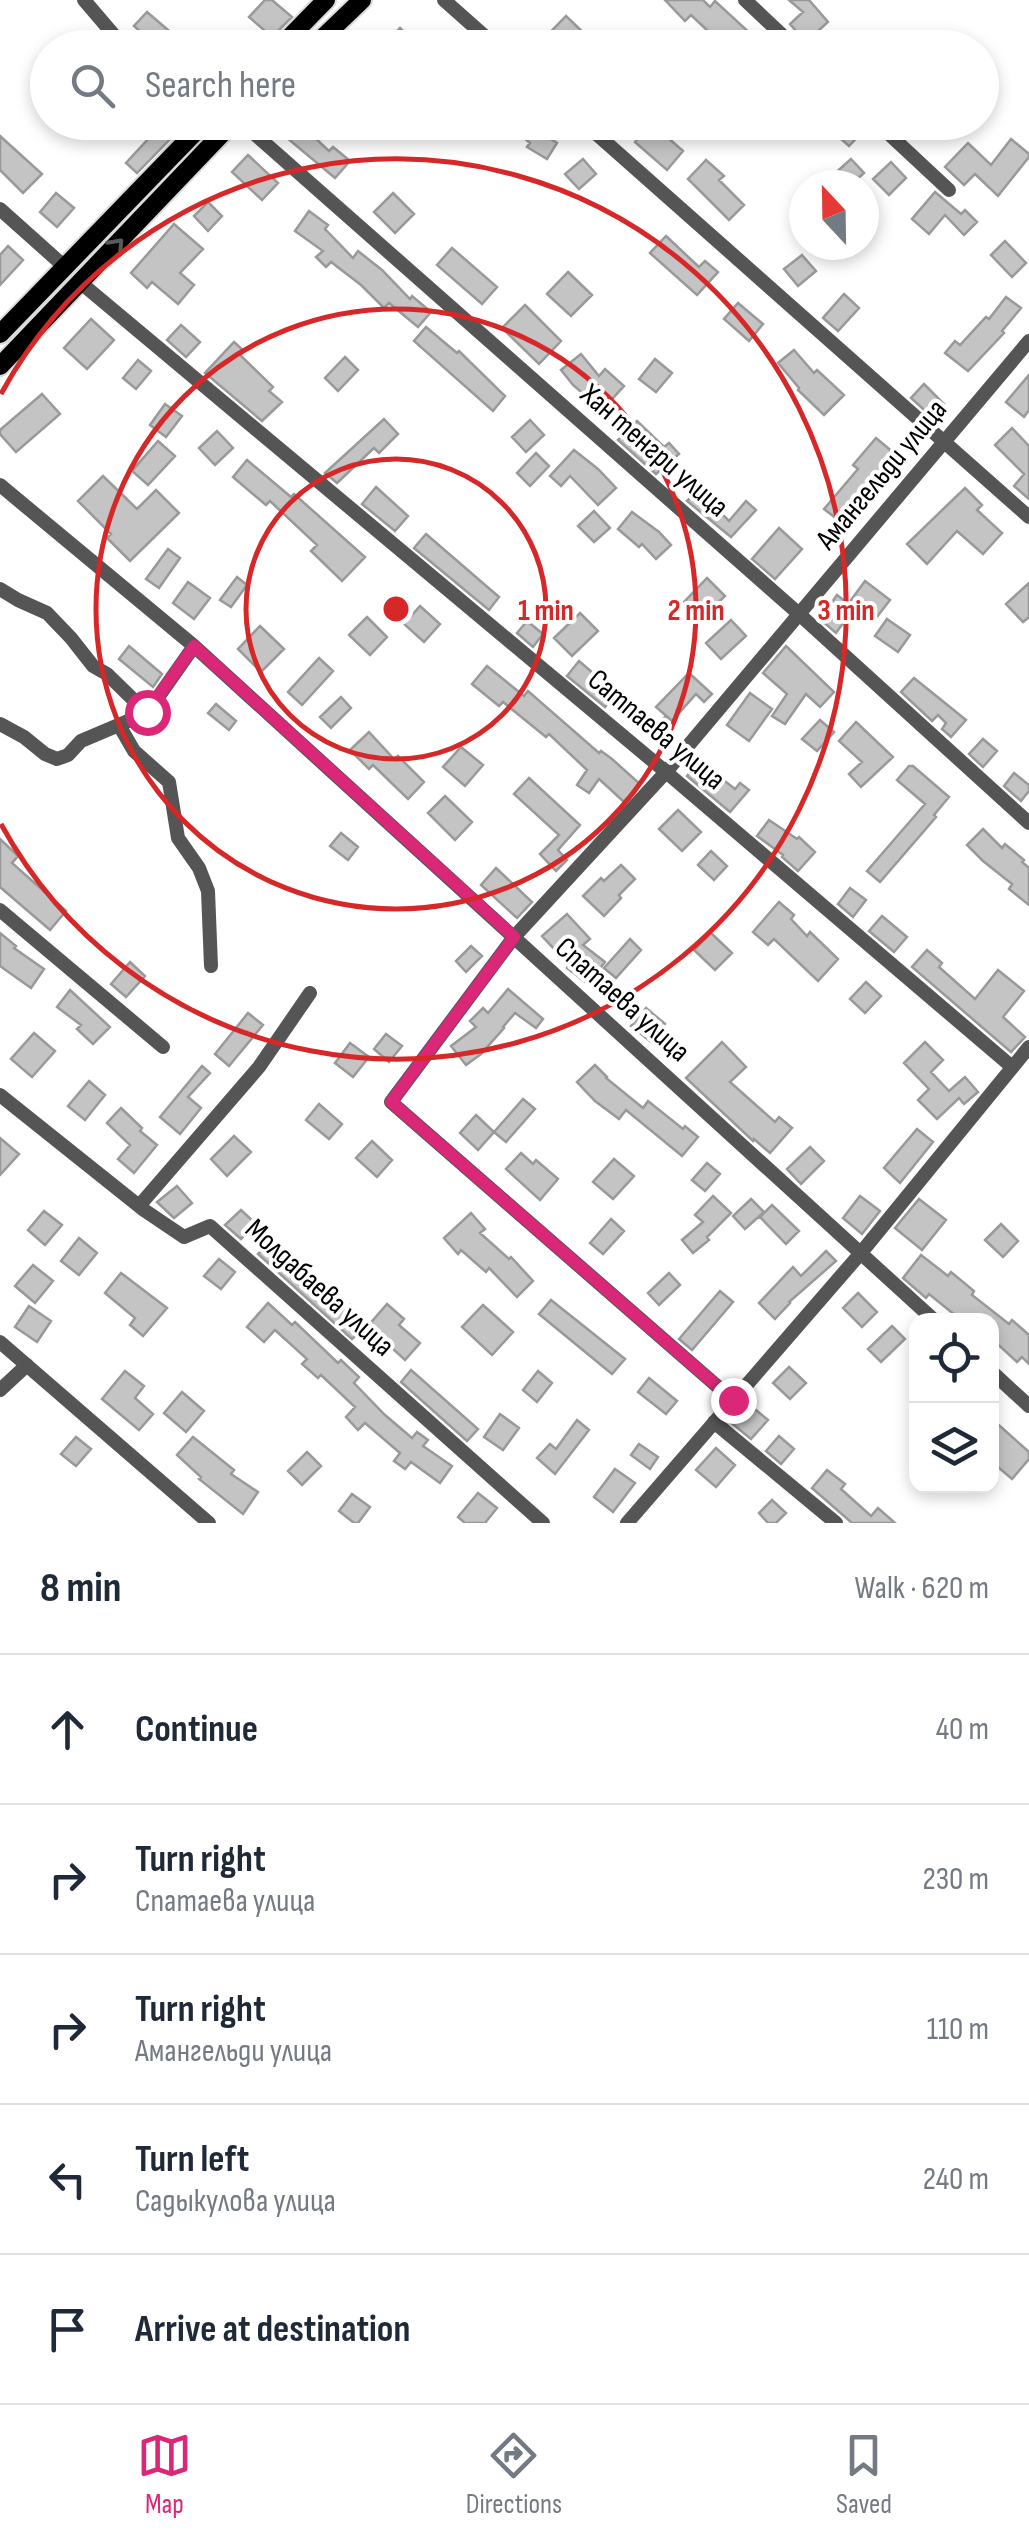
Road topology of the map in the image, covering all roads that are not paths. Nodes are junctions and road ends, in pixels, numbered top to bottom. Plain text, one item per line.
1 (84, 0) edge
2 (326, 0) edge
3 (362, 0) edge
4 (444, 0) edge
5 (745, 0) edge
6 (110, 30) edge
7 (297, 30) edge
8 (331, 30) edge
9 (478, 30) edge
10 (777, 30) edge
11 (184, 140) edge
12 (216, 140) edge
13 (262, 140) edge
14 (603, 140) edge
15 (895, 140) edge
16 (949, 190) dead end
17 (0, 209) edge
18 (66, 268) junction
19 (81, 283) junction
20 (0, 334) edge
21 (1029, 341) edge
22 (0, 366) edge
23 (945, 442) junction
24 (0, 485) edge
25 (1029, 517) edge
26 (0, 589) edge
27 (799, 614) junction
28 (194, 646) junction
29 (147, 712) junction
30 (0, 724) edge
31 (119, 725) junction
32 (666, 772) junction
33 (1029, 823) edge
34 (0, 910) edge
35 (514, 937) junction
36 (211, 966) dead end
37 (310, 994) dead end
38 (163, 1046) dead end
39 (1029, 1047) edge
40 (1011, 1066) junction
41 (0, 1095) edge
42 (139, 1206) junction
43 (860, 1254) junction
44 (926, 1313) edge
45 (0, 1342) edge
46 (27, 1365) junction
47 (999, 1378) edge
48 (0, 1390) edge
49 (733, 1400) junction
50 (1029, 1406) edge
51 (714, 1422) junction
52 (209, 1523) edge
53 (543, 1523) edge
54 (626, 1523) edge
55 (836, 1523) edge

1 - 6 street
2 - 7 main road
3 - 8 main road
4 - 9 street
5 - 10 street
11 - 18 main road
19 -> 12 main road
13 - 27 street, Хан тенгри улица
14 - 23 street
15 - 16 street
17 - 18 street
18 - 20 main road
19 - 22 main road
19 - 32 street, Сатпаева улица
21 - 23 street, Амангельди улица
23 - 25 street
23 - 27 street, Амангельди улица
24 - 28 street, Спатаева улица
26 - 29 street
27 - 32 street, Амангельди улица
27 - 33 street, Хан тенгри улица
28 - 29 street
28 - 35 street, Спатаева улица
29 - 31 street
30 - 31 street
31 - 36 street
32 - 35 street, Амангельди улица
32 - 40 street, Сатпаева улица
34 - 38 street
35 - 43 street, Спатаева улица
35 - 49 street, Амангельди улица
37 - 42 street
39 - 40 street
40 - 43 street
41 - 42 street, Молдабаева улица
42 - 53 street, Молдабаева улица
43 - 44 street, Спатаева улица
43 - 49 street
45 - 46 street
46 - 48 street
46 - 52 street
47 - 50 street
49 - 51 street
51 - 54 street
51 - 55 street

